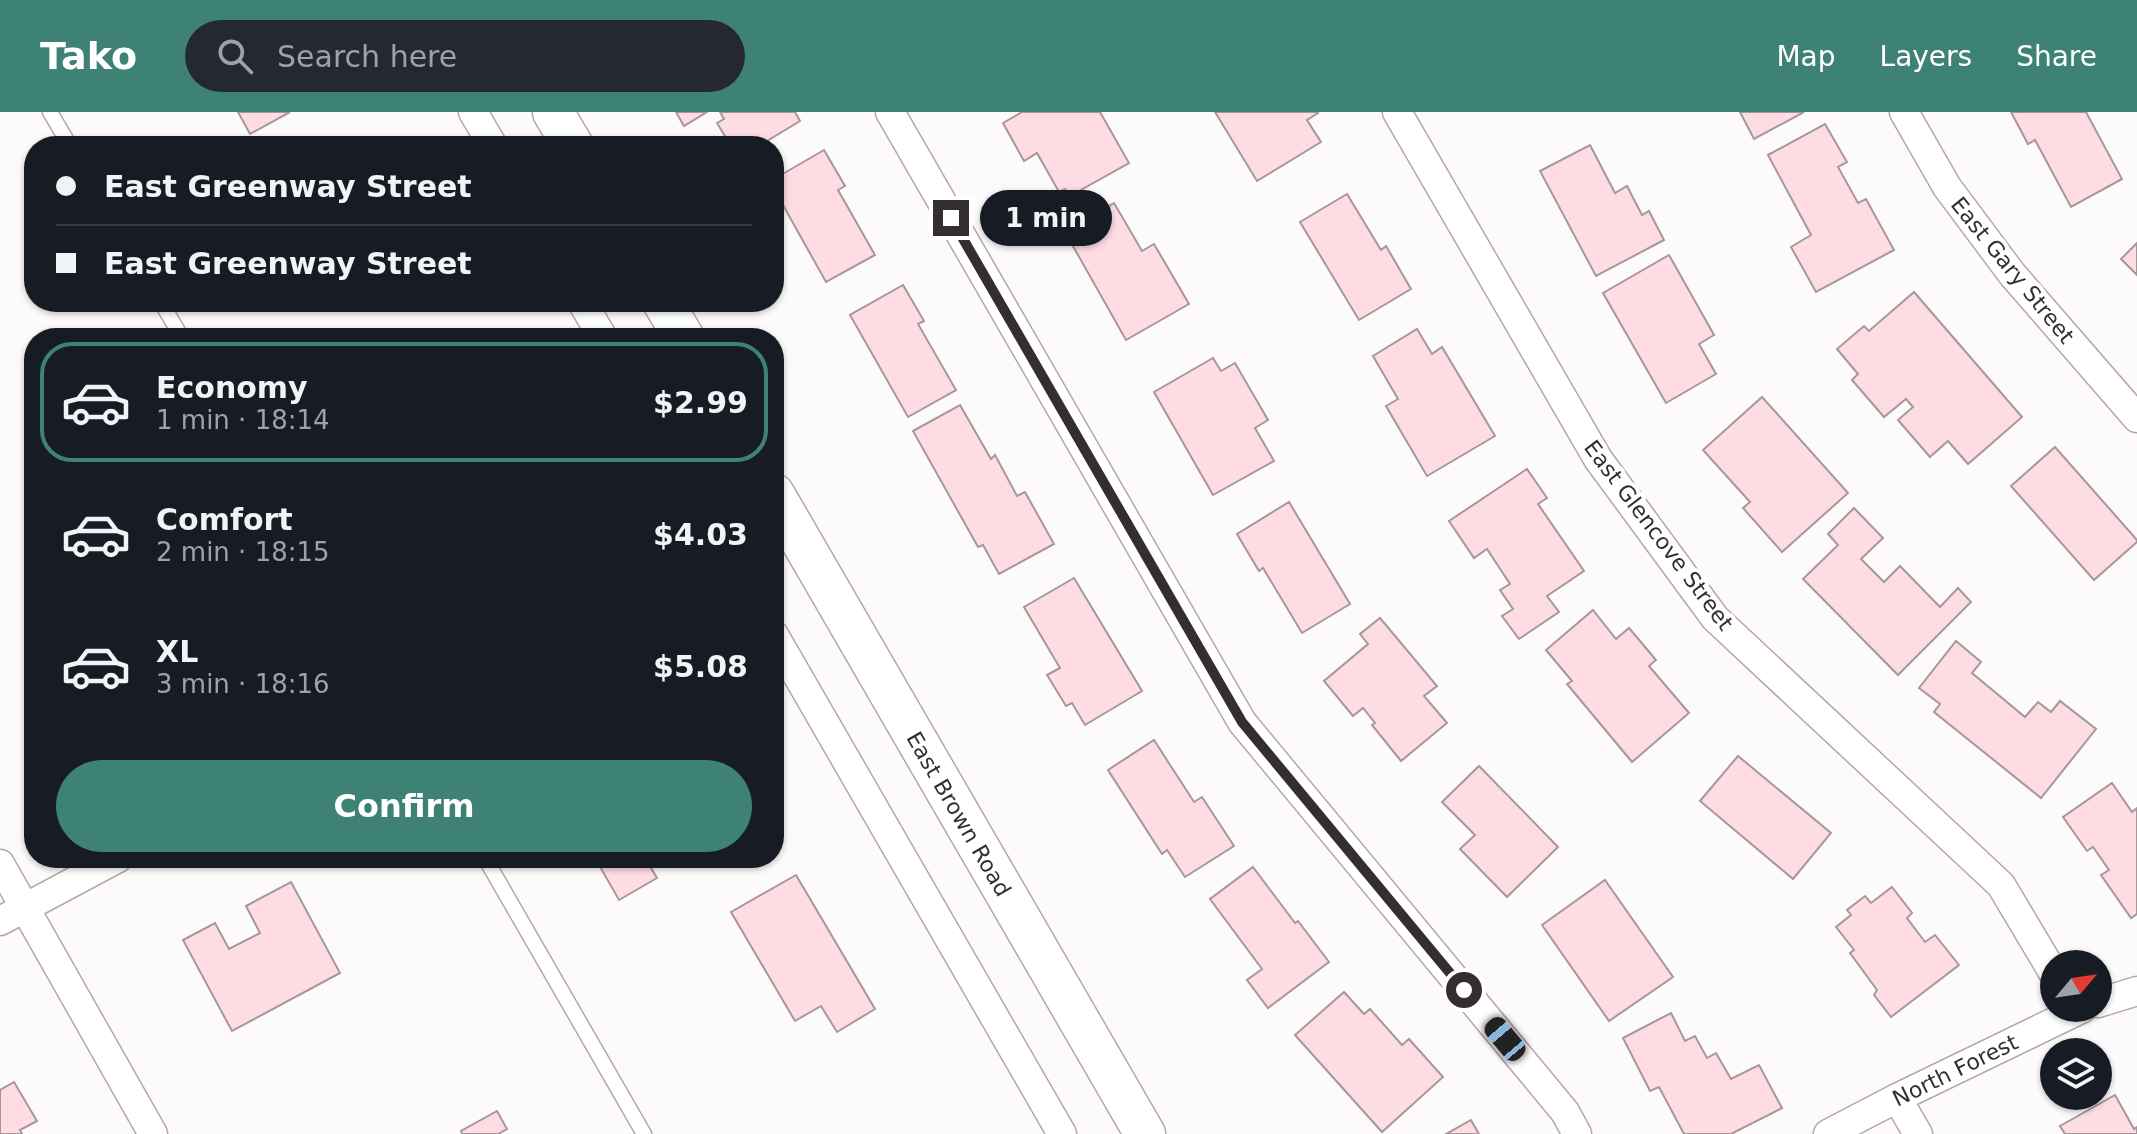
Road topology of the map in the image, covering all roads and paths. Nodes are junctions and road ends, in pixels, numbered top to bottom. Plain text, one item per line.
1 (50, 112) edge
2 (473, 112) edge
3 (553, 112) edge
4 (890, 112) edge
5 (1397, 112) edge
6 (1904, 112) edge
7 (64, 136) edge
8 (487, 136) edge
9 (567, 136) edge
10 (2137, 418) edge
11 (784, 511) edge
12 (784, 652) edge
13 (0, 864) edge
14 (99, 868) edge
15 (491, 868) edge
16 (25, 908) junction
17 (0, 921) edge
18 (2040, 950) edge
19 (2137, 991) edge
20 (2112, 998) edge
21 (2052, 1022) edge
22 (1897, 1098) junction
23 (153, 1134) edge
24 (644, 1134) edge
25 (1062, 1134) edge
26 (1145, 1134) edge
27 (1577, 1134) edge
28 (1828, 1134) edge
29 (1918, 1134) edge

1 - 7 lane
2 - 8 street
3 - 9 main road
4 - 27 street
5 - 18 street, East Glencove Street
6 - 10 street, East Gary Street
11 - 26 main road, East Brown Road
12 - 25 street
13 - 16 street
14 - 16 street
15 - 24 lane
16 - 17 street
16 - 23 street
19 - 20 street, North Forest
21 - 22 street, North Forest
22 - 28 street, North Forest
22 - 29 street

